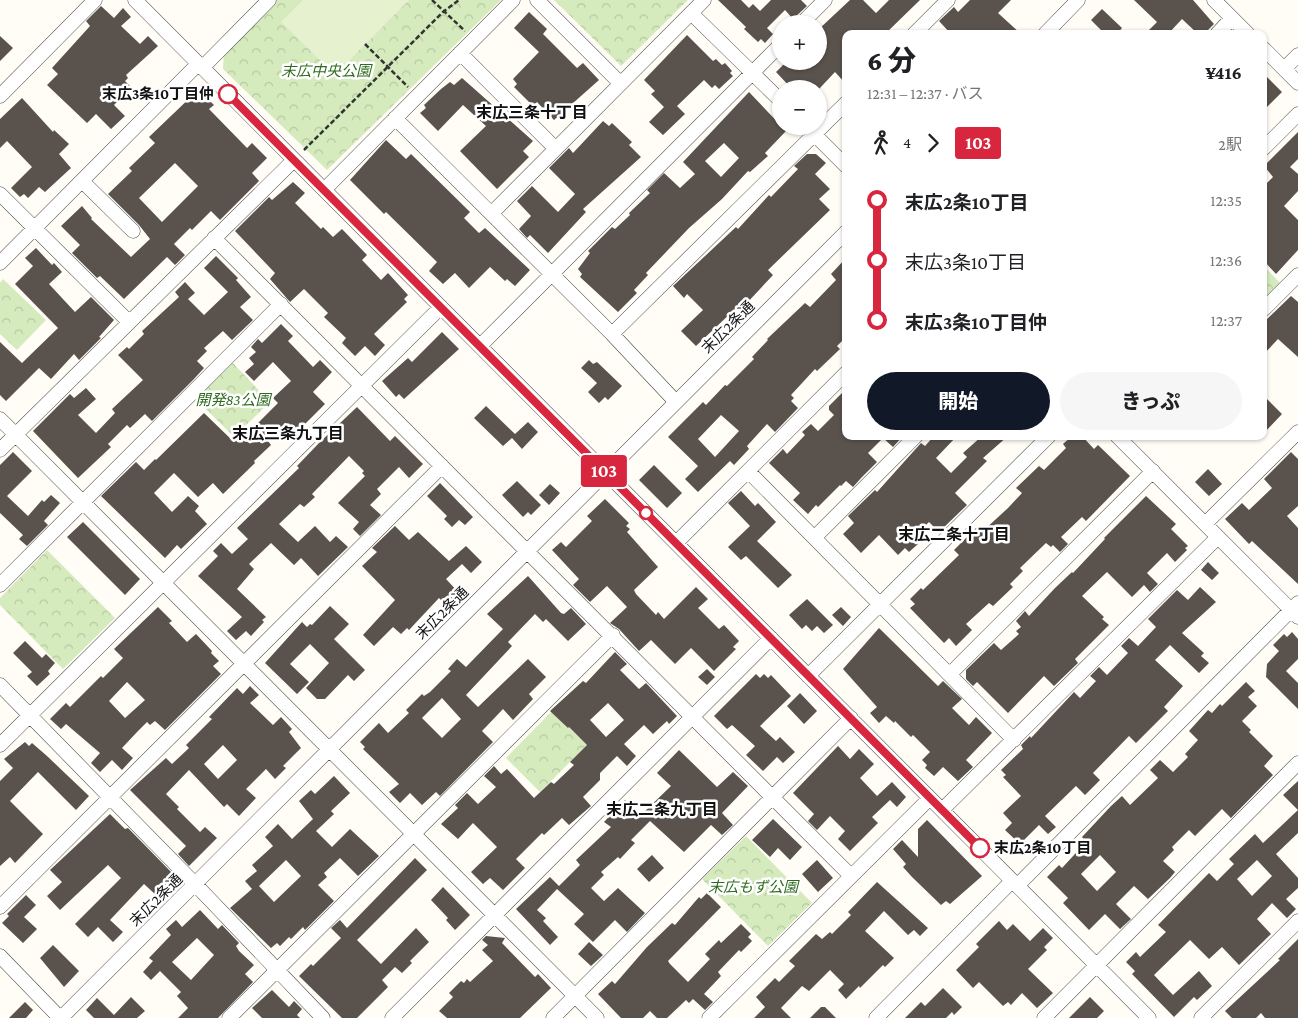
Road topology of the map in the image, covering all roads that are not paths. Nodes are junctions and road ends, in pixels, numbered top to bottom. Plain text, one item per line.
1 (95, 0) edge
2 (135, 0) edge
3 (269, 0) edge
4 (513, 0) edge
5 (537, 0) edge
6 (704, 0) edge
7 (825, 0) edge
8 (948, 0) edge
9 (1078, 0) edge
10 (1218, 1) edge
11 (692, 13) junction
12 (810, 15) edge
13 (1232, 18) junction
14 (918, 30) edge
15 (1048, 30) edge
16 (1221, 30) edge
17 (1244, 30) edge
18 (1267, 52) edge
19 (460, 53) junction
20 (772, 53) edge
21 (1298, 55) edge
22 (200, 66) junction
23 (1284, 69) junction
24 (753, 72) junction
25 (620, 83) junction
26 (1298, 83) edge
27 (772, 92) edge
28 (0, 96) edge
29 (842, 105) edge
30 (1298, 114) edge
31 (827, 117) edge
32 (395, 118) junction
33 (805, 135) edge
34 (815, 135) edge
35 (1267, 145) edge
36 (555, 148) junction
37 (294, 160) junction
38 (842, 162) edge
39 (82, 181) junction
40 (324, 190) junction
41 (0, 194) edge
42 (492, 213) junction
43 (35, 229) junction
44 (133, 231) dead end
45 (842, 236) edge
46 (214, 238) junction
47 (0, 263) edge
48 (552, 275) junction
49 (1298, 275) edge
50 (281, 304) junction
51 (1267, 306) edge
52 (441, 307) junction
53 (129, 322) junction
54 (612, 334) junction
55 (480, 346) junction
56 (842, 377) edge
57 (362, 384) junction
58 (676, 402) junction
59 (0, 419) edge
60 (1298, 432) edge
61 (16, 434) junction
62 (912, 440) edge
63 (1045, 440) edge
64 (1128, 440) edge
65 (0, 450) edge
66 (442, 466) junction
67 (748, 471) junction
68 (1152, 471) junction
69 (606, 473) junction
70 (83, 502) junction
71 (1205, 524) junction
72 (1218, 537) junction
73 (815, 538) junction
74 (676, 544) junction
75 (528, 550) junction
76 (163, 583) junction
77 (0, 584) edge
78 (880, 605) junction
79 (1296, 610) edge
80 (613, 636) junction
81 (771, 638) junction
82 (244, 664) junction
83 (950, 674) junction
84 (808, 676) junction
85 (0, 685) edge
86 (30, 715) junction
87 (693, 717) junction
88 (851, 718) junction
89 (1014, 740) junction
90 (0, 745) edge
91 (329, 749) junction
92 (1298, 763) edge
93 (111, 796) junction
94 (772, 798) junction
95 (930, 798) junction
96 (942, 810) junction
97 (413, 835) junction
98 (851, 876) junction
99 (1015, 883) junction
100 (195, 884) junction
101 (0, 907) edge
102 (495, 916) junction
103 (1298, 921) edge
104 (0, 956) edge
105 (1098, 965) junction
106 (277, 971) junction
107 (575, 996) junction
108 (60, 1018) edge
109 (229, 1018) edge
110 (323, 1018) edge
111 (392, 1018) edge
112 (553, 1018) edge
113 (597, 1018) edge
114 (709, 1018) edge
115 (876, 1018) edge
116 (1044, 1018) edge
117 (1150, 1018) edge
118 (1201, 1018) edge

1 - 28 street
2 - 22 street
3 - 22 street
4 - 19 street
5 - 25 street
6 - 11 street
7 - 12 street
8 - 14 street
9 - 15 street
10 - 13 street
11 - 24 street
11 - 25 street
13 - 16 street
13 - 17 street
18 - 23 street
19 - 32 street
19 - 36 street
20 - 24 street
21 - 23 street
22 - 37 street
22 - 39 street
23 - 26 street
24 - 27 street
24 - 48 street
25 - 36 street
29 - 31 street
30 - 35 street
32 - 40 street
32 - 42 street
33 - 54 street
34 - 38 street
36 - 42 street
37 - 40 street
37 - 46 street
39 - 43 street
39 - 44 street
40 - 52 street
41 - 43 street
42 - 48 street
43 - 47 street
43 - 53 street
45 - 58 street, 末広2条通
46 - 50 street
46 - 53 street
48 - 54 street
48 - 55 street
49 - 51 street
50 - 57 street
50 - 70 street
52 - 55 street
52 - 57 street
53 - 61 street
54 - 58 street
55 - 69 street
56 - 67 street
57 - 66 street
57 - 76 street
58 - 69 street, 末広2条通
59 - 61 street
60 - 71 street
61 - 65 street
61 - 70 street
62 - 73 street
63 - 78 street
64 - 68 street
66 - 75 street
66 - 82 street
67 - 73 street
67 - 74 street
68 - 71 street
68 - 83 street
69 - 74 street
69 - 75 street, 末広2条通
70 - 76 street
70 - 77 street
71 - 72 street
72 - 79 street
72 - 89 street
73 - 78 street
74 - 81 street
75 - 80 street
75 - 91 street, 末広2条通
76 - 82 street
76 - 86 street
78 - 83 street
78 - 84 street
79 - 99 street
80 - 87 street
80 - 97 street
81 - 84 street
81 - 87 street
82 - 91 street
82 - 93 street
83 - 89 street
84 - 88 street
85 - 86 street
86 - 90 street
86 - 93 street
87 - 94 street
87 - 102 street
88 - 94 street
88 - 95 street
89 - 96 street
91 - 97 street
91 - 100 street, 末広2条通
92 - 105 street
93 - 100 street
93 - 101 street
94 - 98 street
94 - 107 street
95 - 96 street
95 - 98 street
96 - 99 street
97 - 102 street
97 - 106 street
98 - 114 street
99 - 105 street
99 - 115 street
100 - 106 street
100 - 108 street, 末広2条通
102 - 107 street
102 - 111 street
103 - 118 street
104 - 108 street
105 - 116 street
105 - 117 street
106 - 109 street
106 - 110 street
107 - 112 street
107 - 113 street

